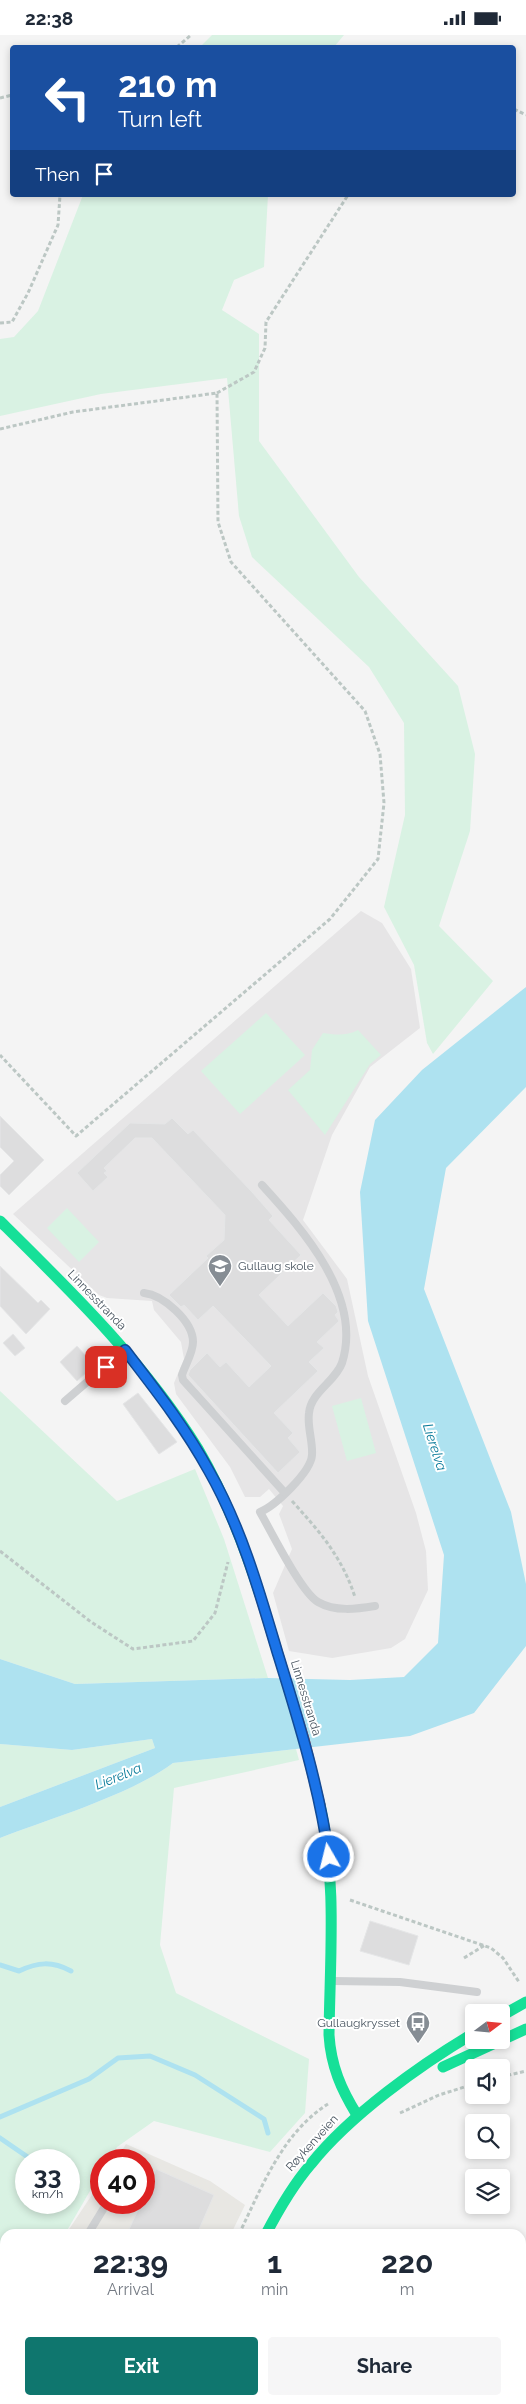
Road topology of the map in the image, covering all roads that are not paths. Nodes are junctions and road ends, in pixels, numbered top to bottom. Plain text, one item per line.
1 (262, 1185) dead end
2 (0, 1221) edge
3 (144, 1293) dead end
4 (125, 1350) junction
5 (65, 1401) dead end
6 (285, 1493) junction
7 (375, 1606) dead end
8 (332, 1981) junction
9 (477, 1992) dead end
10 (526, 2002) edge
11 (510, 2011) edge
12 (526, 2029) edge
13 (465, 2039) edge
14 (396, 2087) junction
15 (357, 2115) junction
16 (100, 2214) edge
17 (91, 2229) edge
18 (269, 2229) edge

1 - 6 lane
2 - 4 main road, Linnesstranda
3 - 6 lane
4 - 5 lane
4 - 8 main road, Linnesstranda
6 - 7 lane
8 - 9 lane
8 - 15 main road, Linnesstranda
10 - 11 main road
12 - 14 main road, Røykenveien
13 - 14 main road, Røykenveien
14 - 15 main road, Røykenveien
15 - 18 main road, Røykenveien
16 - 17 lane

